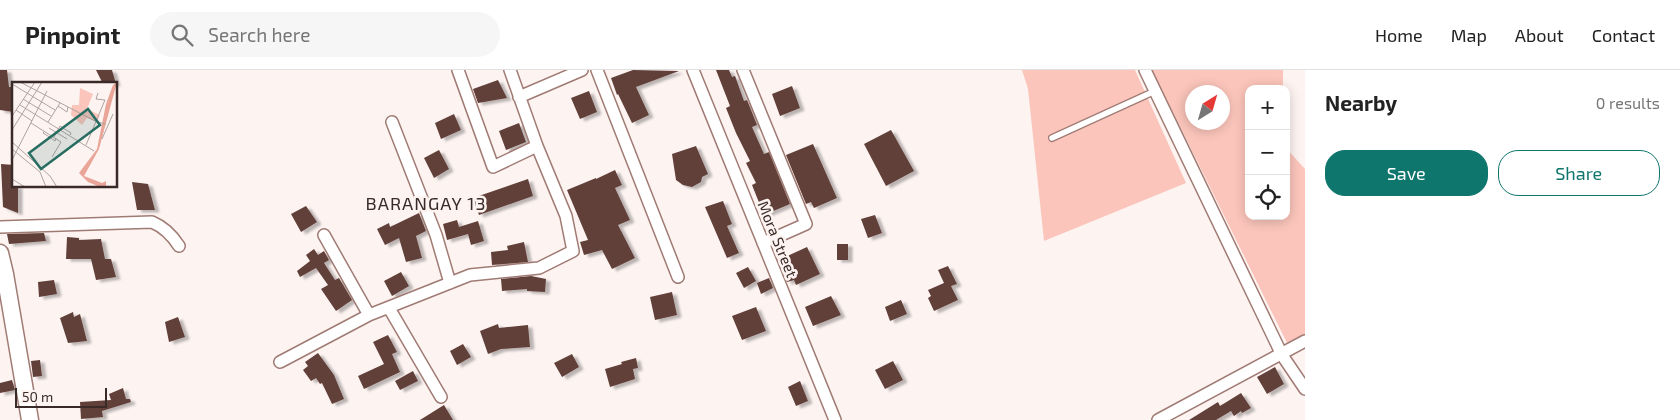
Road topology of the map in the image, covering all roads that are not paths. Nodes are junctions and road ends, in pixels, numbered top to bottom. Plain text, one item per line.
1 (458, 70) edge
2 (510, 70) edge
3 (582, 70) edge
4 (597, 70) edge
5 (693, 70) edge
6 (743, 70) edge
7 (1144, 70) edge
8 (1155, 91) junction
9 (519, 97) junction
10 (392, 122) dead end
11 (1052, 138) dead end
12 (537, 146) junction
13 (0, 227) edge
14 (324, 235) dead end
15 (763, 243) junction
16 (179, 246) dead end
17 (0, 253) edge
18 (678, 277) dead end
19 (450, 283) junction
20 (389, 308) junction
21 (370, 316) junction
22 (1305, 341) edge
23 (1282, 355) junction
24 (280, 362) dead end
25 (1305, 389) edge
26 (441, 397) dead end
27 (30, 420) edge
28 (835, 420) edge
29 (1158, 420) edge

1 - 12 street
2 - 9 street
3 - 9 street
4 - 18 street
5 - 15 street, Mora Street
6 - 15 street
7 - 8 street
8 - 11 lane
8 - 23 street
9 - 12 street
10 - 19 street
12 - 19 street
13 - 16 street
14 - 21 street
15 - 28 street, Mora Street
17 - 27 main road
19 - 20 street
20 - 21 street
20 - 26 street
21 - 24 street
22 - 23 street
23 - 25 street
23 - 29 street

